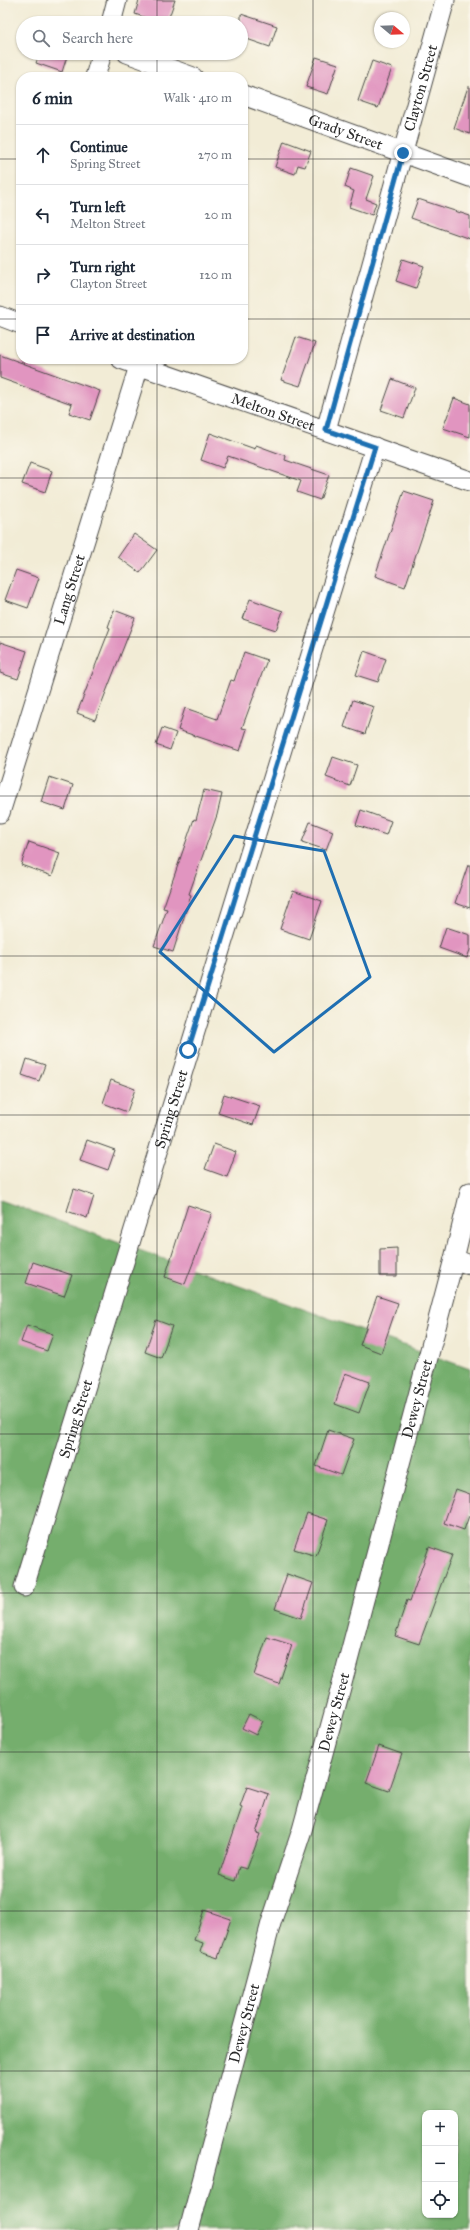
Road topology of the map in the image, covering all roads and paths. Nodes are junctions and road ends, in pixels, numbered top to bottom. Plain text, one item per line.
1 (117, 0) edge
2 (446, 0) edge
3 (113, 16) edge
4 (100, 60) edge
5 (146, 60) edge
6 (97, 72) edge
7 (179, 72) edge
8 (248, 97) edge
9 (403, 153) junction
10 (470, 177) edge
11 (0, 316) edge
12 (16, 322) edge
13 (134, 364) edge
14 (139, 366) junction
15 (326, 430) junction
16 (375, 447) junction
17 (470, 481) edge
18 (0, 813) edge
19 (470, 1192) edge
20 (462, 1262) edge
21 (24, 1587) dead end
22 (189, 2230) edge

1 - 3 street
2 - 9 street, Clayton Street
4 - 6 street
5 - 7 street
8 - 9 street, Grady Street
9 - 10 street, Grady Street
9 - 15 street, Clayton Street
11 - 12 street
13 - 14 street, Melton Street
14 - 15 street, Melton Street
14 - 18 street, Lang Street
15 - 16 street, Melton Street
16 - 17 street, Melton Street
16 - 21 street, Spring Street
19 - 20 street, Dewey Street
20 - 22 street, Dewey Street

